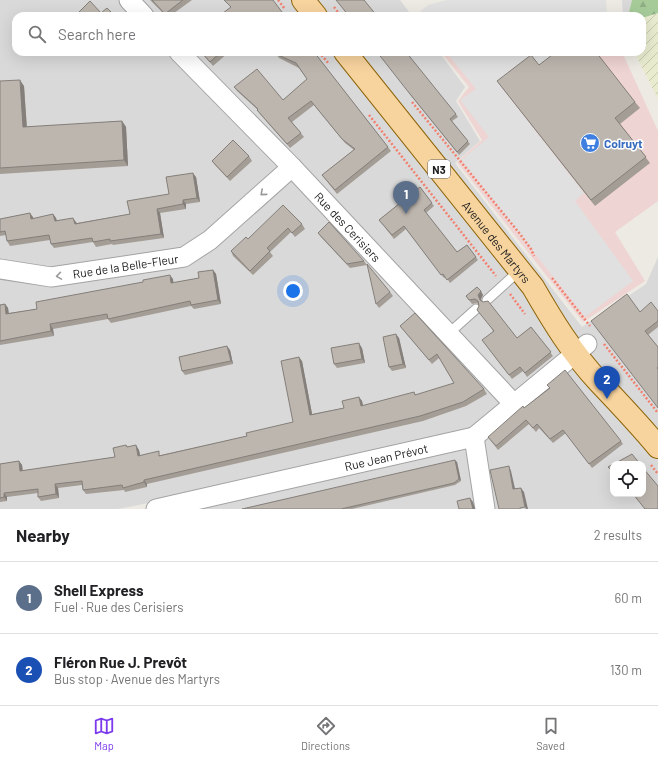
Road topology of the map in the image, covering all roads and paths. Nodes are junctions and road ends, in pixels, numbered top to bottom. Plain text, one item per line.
1 (129, 0) edge
2 (303, 0) edge
3 (140, 12) edge
4 (313, 12) edge
5 (183, 56) edge
6 (322, 56) edge
7 (348, 56) edge
8 (334, 70) dead end
9 (367, 113) dead end
10 (292, 168) junction
11 (0, 269) edge
12 (530, 282) junction
13 (503, 285) junction
14 (487, 300) edge
15 (476, 309) edge
16 (527, 317) dead end
17 (448, 334) junction
18 (581, 349) junction
19 (514, 404) junction
20 (474, 437) junction
21 (651, 448) edge
22 (658, 474) edge
23 (156, 509) edge
24 (485, 509) edge

1 - 3 street
2 - 4 main road
5 - 10 street, Rue des Cerisiers
6 - 8 path
7 - 12 main road, Avenue des Martyrs / N3
9 - 13 path
10 -> 11 street, Rue de la Belle-Fleur
10 - 17 street, Rue des Cerisiers
12 - 13 lane
12 - 18 main road, Avenue des Martyrs / N3
13 - 14 lane
13 - 16 path
15 - 17 lane
17 - 19 street, Rue des Cerisiers
18 - 19 street, Rue Jean Prévot
18 - 21 main road, Avenue des Martyrs / N3
19 - 20 street, Rue Jean Prévot
20 - 23 street, Rue Jean Prévot
20 - 24 street
21 - 22 path

